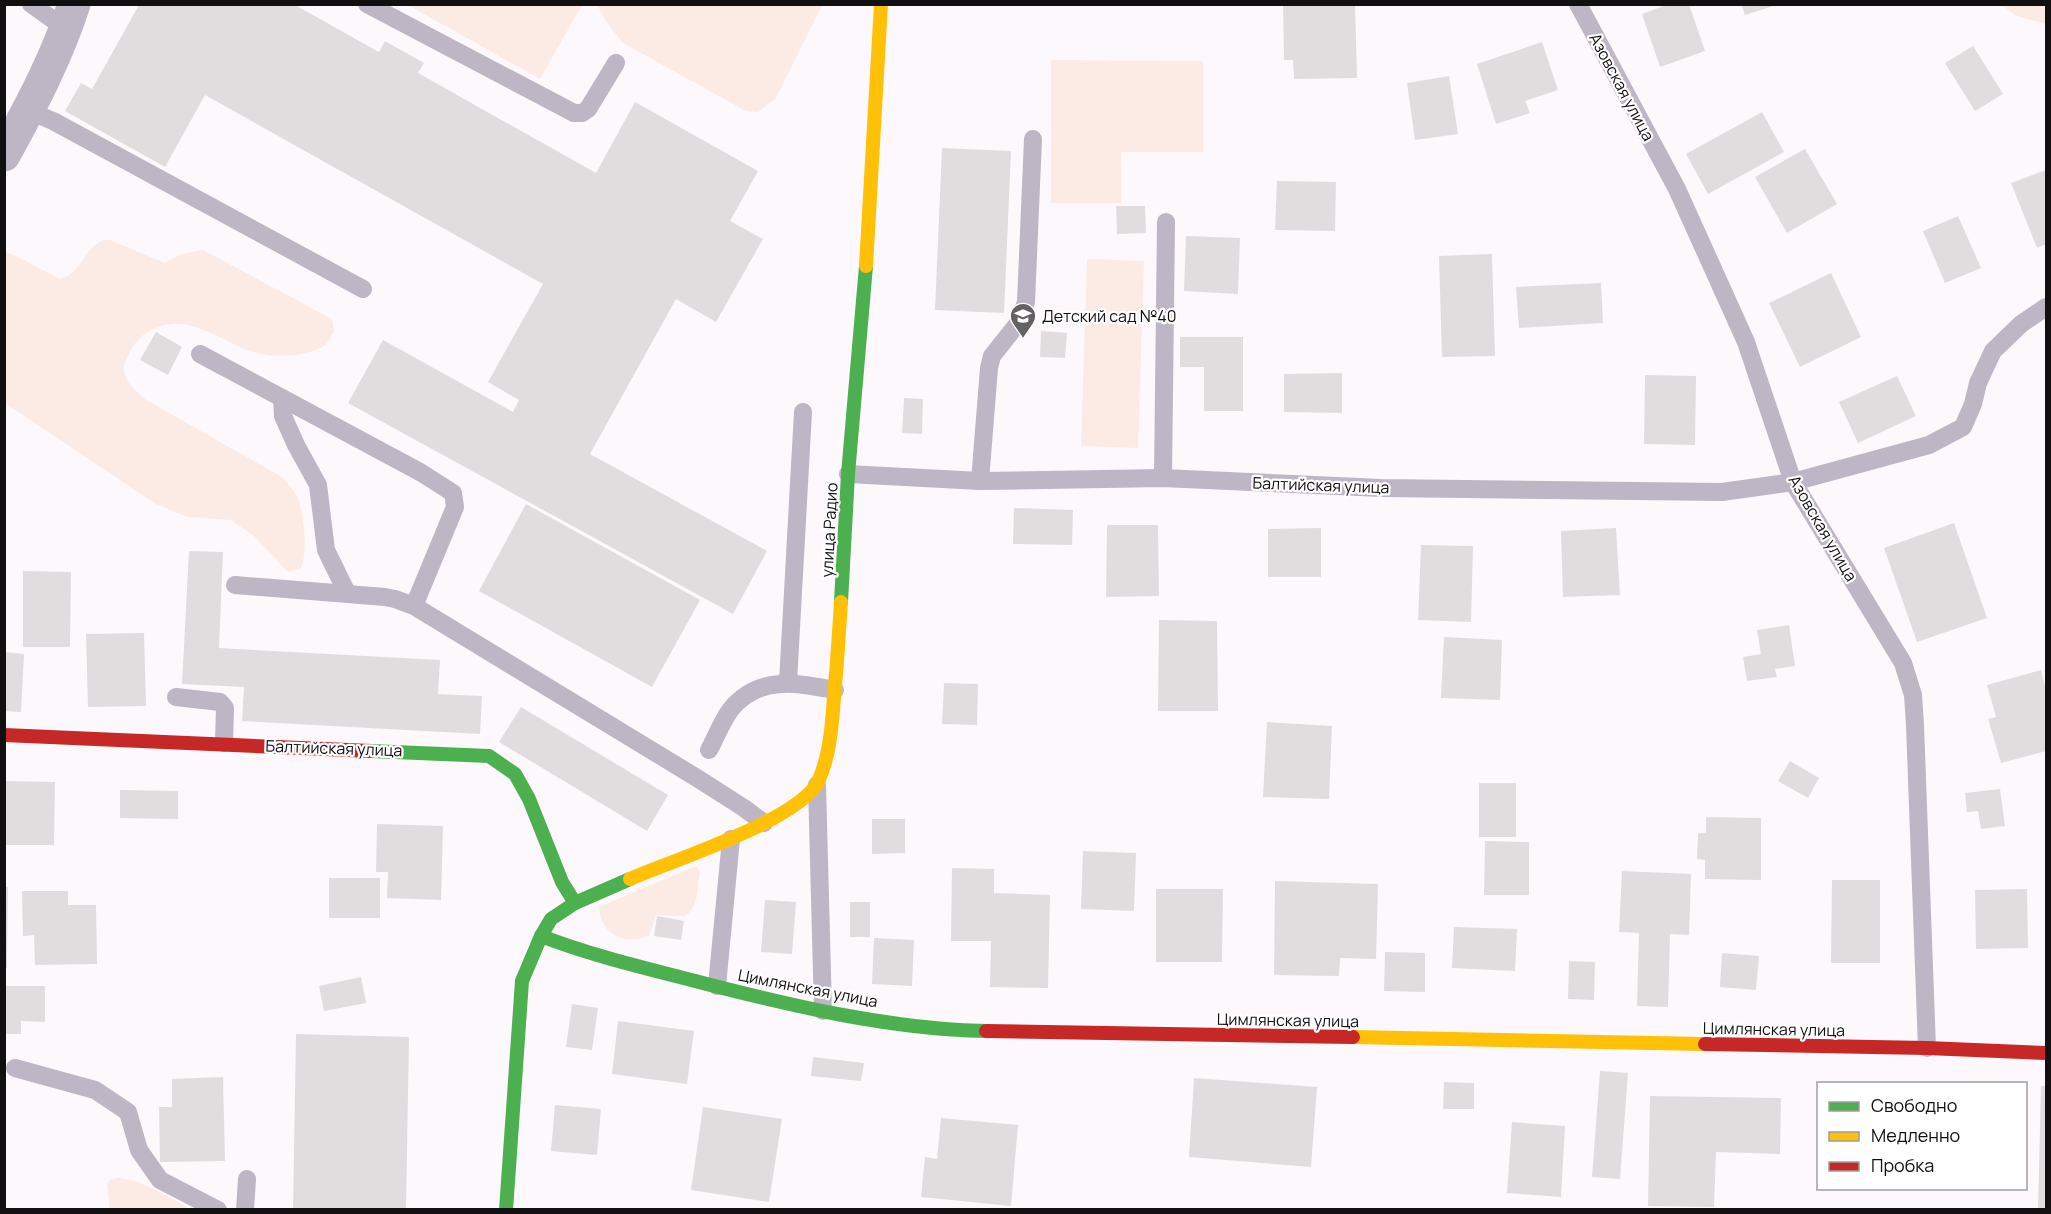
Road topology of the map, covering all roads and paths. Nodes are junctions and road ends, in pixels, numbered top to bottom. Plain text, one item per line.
1 (31, 4) edge
2 (367, 4) edge
3 (881, 4) edge
4 (1578, 4) edge
5 (70, 17) edge
6 (616, 63) dead end
7 (29, 111) junction
8 (1033, 139) dead end
9 (4, 155) edge
10 (1166, 222) dead end
11 (363, 289) dead end
12 (2046, 307) edge
13 (200, 354) dead end
14 (282, 398) junction
15 (803, 412) dead end
16 (848, 474) junction
17 (1163, 478) junction
18 (980, 481) junction
19 (1793, 482) junction
20 (235, 585) dead end
21 (347, 593) junction
22 (414, 606) junction
23 (788, 682) junction
24 (835, 690) junction
25 (176, 697) dead end
26 (4, 735) edge
27 (224, 743) junction
28 (710, 750) dead end
29 (817, 783) junction
30 (764, 823) junction
31 (731, 839) junction
32 (575, 903) junction
33 (541, 936) junction
34 (717, 986) junction
35 (823, 1011) junction
36 (1927, 1048) junction
37 (2046, 1053) edge
38 (15, 1068) dead end
39 (247, 1179) dead end
40 (218, 1209) edge
41 (245, 1209) edge
42 (506, 1209) edge

1 - 5 lane
2 - 6 lane
3 - 16 street, улица Радио
4 - 19 lane, Азовская улица
5 - 7 street
7 - 9 street
7 - 11 lane
8 - 18 lane
10 - 17 lane
12 - 19 lane, Балтийская улица
13 - 14 lane
14 - 21 lane
14 - 22 lane
15 - 23 lane
16 - 18 lane, Балтийская улица
16 - 24 street, улица Радио
17 - 18 lane, Балтийская улица
17 - 19 lane, Балтийская улица
19 - 36 lane, Азовская улица
20 - 21 lane
21 - 22 lane
22 - 30 lane
23 - 24 lane
23 - 28 lane
24 - 29 street, улица Радио
25 - 27 lane
26 - 27 street, Балтийская улица
27 - 32 street, Балтийская улица
29 - 30 street, улица Радио
29 - 35 lane
30 - 31 street, улица Радио
31 - 32 street, улица Радио
31 - 34 lane
32 - 33 street
33 - 34 street, Цимлянская улица
33 - 42 street
34 - 35 street, Цимлянская улица
35 - 36 street, Цимлянская улица
36 - 37 street, Цимлянская улица
38 - 40 lane
39 - 41 lane

